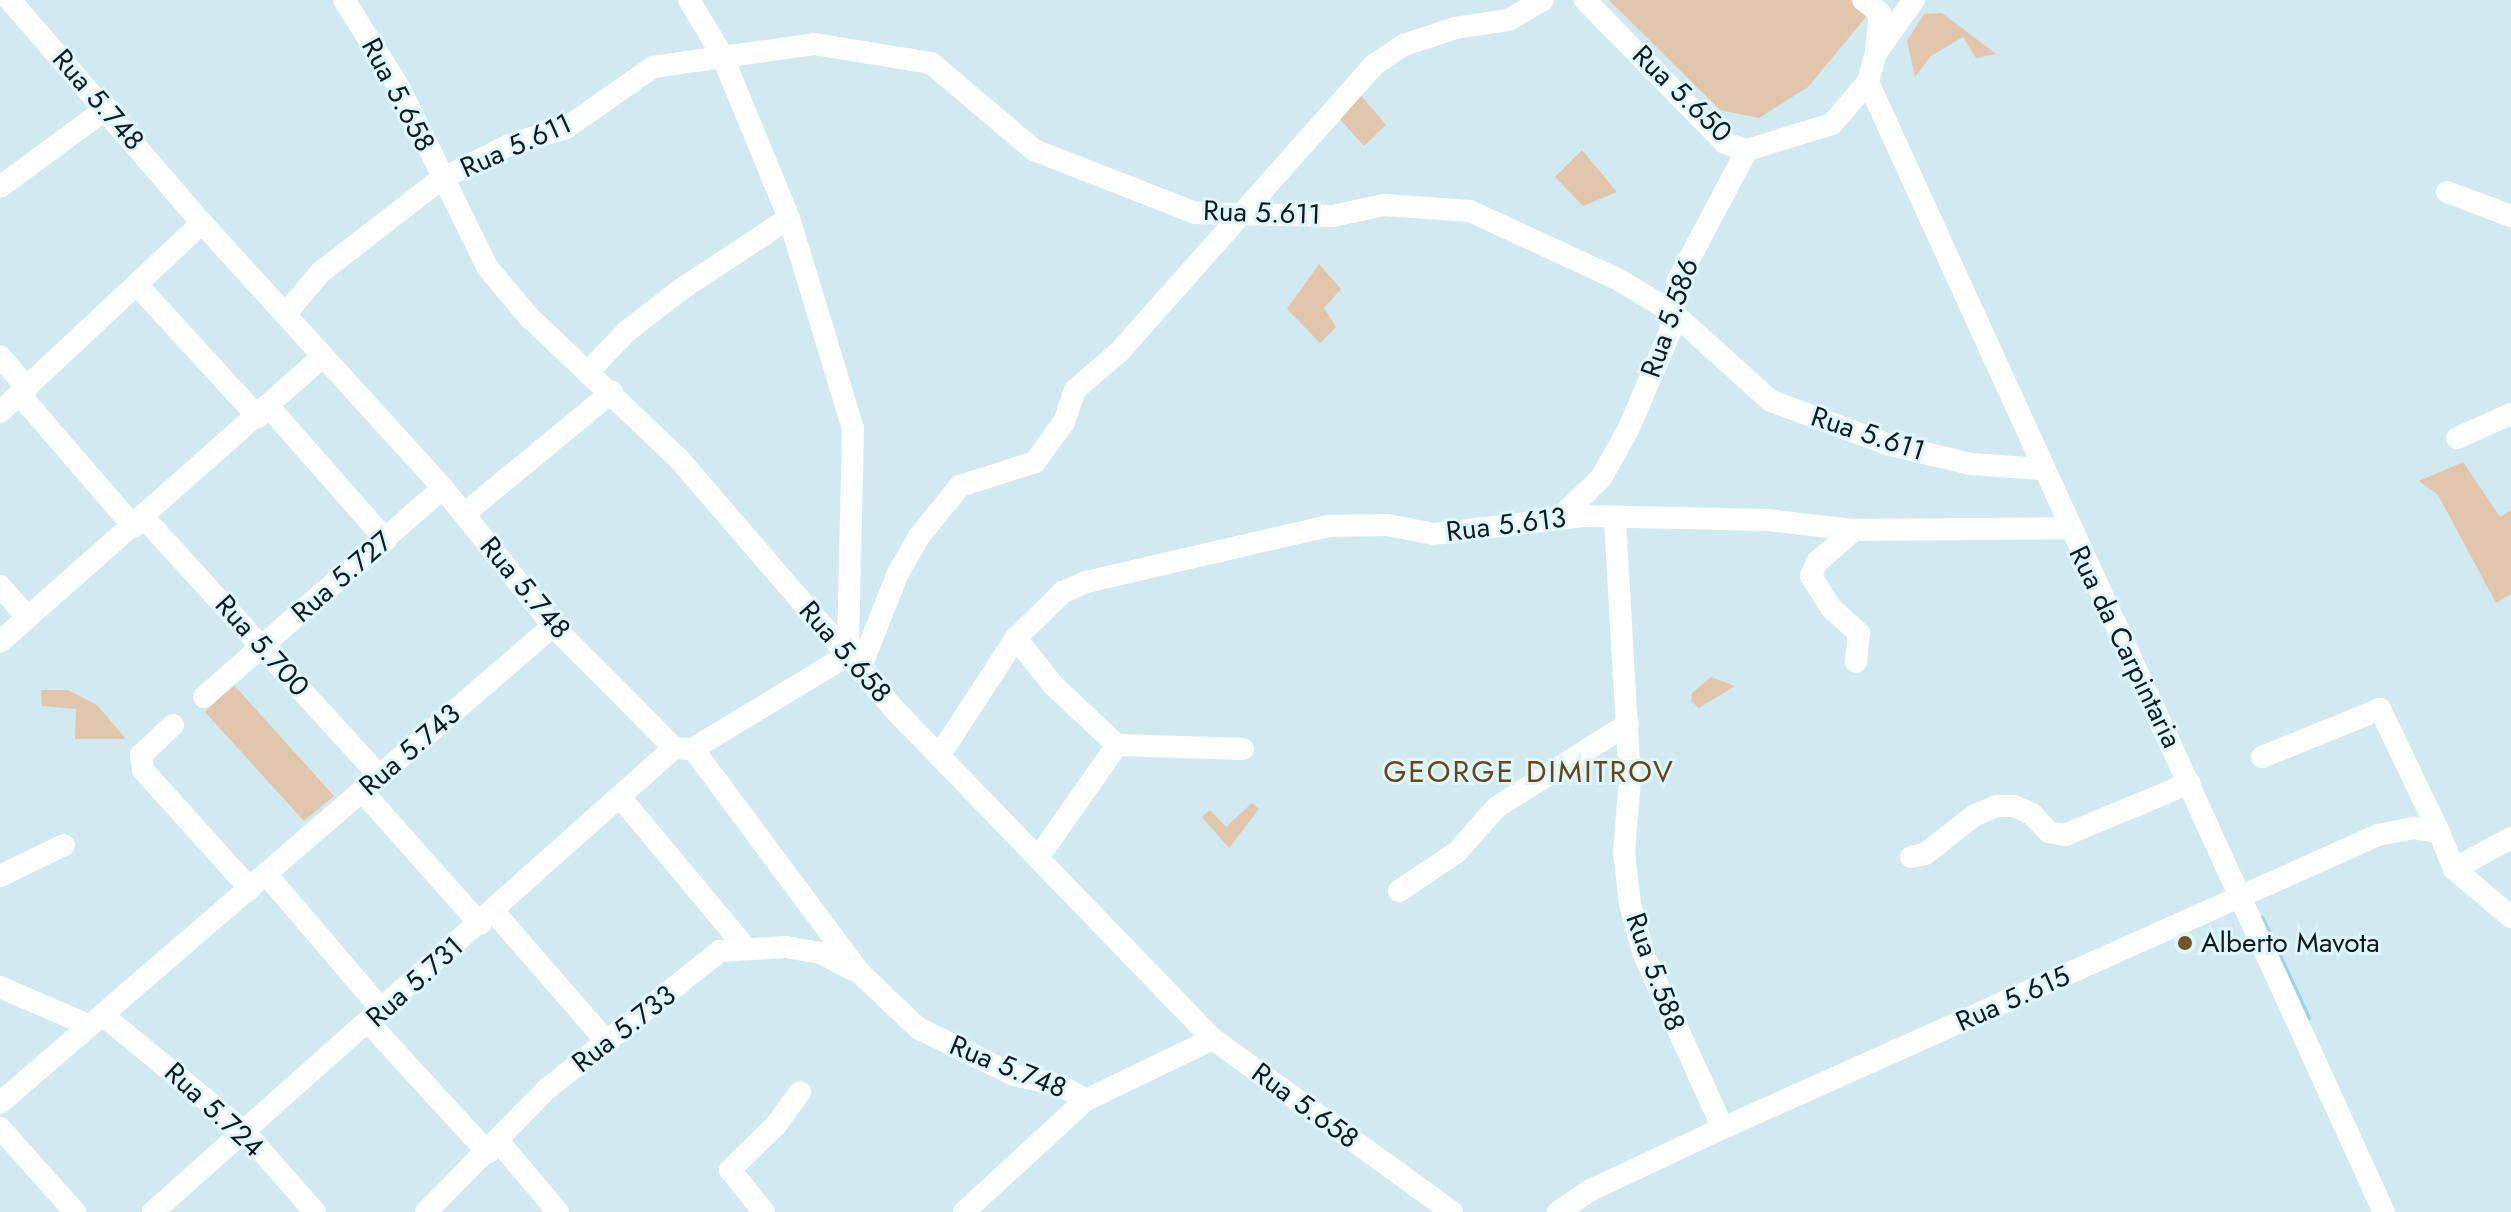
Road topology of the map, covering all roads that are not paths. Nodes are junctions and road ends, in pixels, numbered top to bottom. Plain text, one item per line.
1 (10, 0) edge
2 (344, 0) edge
3 (689, 0) edge
4 (1543, 0) edge
5 (1585, 0) edge
6 (1863, 0) edge
7 (1914, 0) edge
8 (1876, 53) junction
9 (722, 55) junction
10 (1868, 82) junction
11 (107, 108) junction
12 (1747, 150) junction
13 (441, 179) junction
14 (0, 187) edge
15 (2447, 192) dead end
16 (1238, 215) junction
17 (2511, 216) edge
18 (789, 218) junction
19 (202, 223) junction
20 (138, 286) junction
21 (1672, 312) junction
22 (286, 313) junction
23 (0, 356) edge
24 (322, 357) junction
25 (589, 371) junction
26 (24, 392) junction
27 (612, 392) junction
28 (0, 412) edge
29 (264, 412) junction
30 (2511, 414) edge
31 (2457, 438) dead end
32 (2041, 469) junction
33 (443, 488) junction
34 (464, 514) junction
35 (1559, 518) junction
36 (1615, 521) junction
37 (139, 523) junction
38 (2068, 528) junction
39 (1854, 530) junction
40 (386, 540) junction
41 (0, 586) edge
42 (27, 617) junction
43 (553, 626) junction
44 (1016, 638) junction
45 (0, 642) edge
46 (262, 646) junction
47 (854, 662) junction
48 (1856, 662) dead end
49 (204, 697) dead end
50 (1628, 724) junction
51 (173, 725) dead end
52 (1117, 745) junction
53 (684, 748) junction
54 (1243, 749) dead end
55 (939, 756) junction
56 (2262, 757) dead end
57 (379, 775) junction
58 (2190, 783) junction
59 (362, 791) junction
60 (620, 797) junction
61 (2439, 832) junction
62 (2511, 838) edge
63 (64, 845) dead end
64 (1040, 855) junction
65 (1911, 857) dead end
66 (2454, 869) junction
67 (0, 876) edge
68 (258, 882) junction
69 (1399, 891) dead end
70 (2241, 896) junction
71 (2511, 917) edge
72 (487, 918) junction
73 (744, 946) junction
74 (861, 974) junction
75 (0, 987) edge
76 (376, 1017) junction
77 (97, 1021) junction
78 (1213, 1039) junction
79 (608, 1043) junction
80 (800, 1092) dead end
81 (1086, 1100) junction
82 (0, 1103) edge
83 (0, 1128) edge
84 (1723, 1128) junction
85 (244, 1131) junction
86 (494, 1147) junction
87 (75, 1212) edge
88 (153, 1212) edge
89 (315, 1212) edge
90 (426, 1212) edge
91 (558, 1212) edge
92 (764, 1212) edge
93 (964, 1212) edge
94 (1452, 1212) edge
95 (1558, 1212) edge
96 (2384, 1212) edge

1 - 11 street, Rua 5.748
2 - 13 street, Rua 5.658
3 - 9 street
4 - 16 street
5 - 12 street, Rua 5.650
6 - 8 street
7 - 8 street
8 - 10 street
9 - 13 street, Rua 5.611
9 - 16 street, Rua 5.611
9 - 18 street
10 - 12 street, Rua 5.650
10 - 32 street, Rua da Carpintaria
11 - 14 street
11 - 19 street, Rua 5.748
12 - 21 street, Rua 5.586
13 - 22 street, Rua 5.611
13 - 25 street, Rua 5.658
15 - 17 street
16 - 21 street, Rua 5.611
16 - 47 street
18 - 25 street
18 - 47 street
19 - 20 street
19 - 22 street, Rua 5.748
20 - 26 street
20 - 29 street
21 - 32 street, Rua 5.611
21 - 35 street, Rua 5.586
22 - 24 street, Rua 5.748
23 - 26 street, Rua 5.700
24 - 29 street
24 - 33 street, Rua 5.748
25 - 27 street, Rua 5.658
26 - 28 street
26 - 37 street, Rua 5.700
27 - 34 street
27 - 47 street, Rua 5.658
29 - 37 street
29 - 40 street
30 - 31 street
32 - 38 street, Rua da Carpintaria
33 - 34 street, Rua 5.748
33 - 40 street, Rua 5.727
34 - 43 street, Rua 5.748
35 - 36 street, Rua 5.613
35 - 44 street, Rua 5.613
36 - 39 street, Rua 5.613
36 - 50 street, Rua 5.588
37 - 42 street
37 - 46 street, Rua 5.700
38 - 39 street, Rua 5.613
38 - 58 street, Rua da Carpintaria
39 - 48 street
40 - 46 street, Rua 5.727
41 - 42 street
42 - 45 street
43 - 53 street, Rua 5.748
43 - 57 street, Rua 5.743
44 - 52 street
44 - 55 street, Rua 5.613
46 - 49 street, Rua 5.727
46 - 57 street, Rua 5.700
47 - 53 street, Rua 5.731
47 - 55 street, Rua 5.658
50 - 69 street
50 - 84 street, Rua 5.588
51 - 68 street
52 - 54 street
52 - 64 street
53 - 60 street, Rua 5.731
53 - 74 street, Rua 5.748
55 - 64 street, Rua 5.658
56 - 61 street
57 - 59 street, Rua 5.743
58 - 65 street
58 - 70 street, Rua da Carpintaria
59 - 68 street, Rua 5.743
59 - 72 street
60 - 72 street, Rua 5.731
60 - 73 street
61 - 66 street
61 - 70 street, Rua 5.615
62 - 66 street
63 - 67 street
64 - 78 street, Rua 5.658
66 - 71 street
68 - 76 street
68 - 77 street, Rua 5.743
70 - 84 street, Rua 5.615
70 - 96 street, Rua da Carpintaria
72 - 76 street, Rua 5.731
72 - 79 street
73 - 74 street, Rua 5.733
73 - 79 street, Rua 5.733
74 - 81 street, Rua 5.748
75 - 77 street, Rua 5.724
76 - 85 street, Rua 5.731
76 - 86 street
77 - 82 street, Rua 5.743
77 - 85 street, Rua 5.724
78 - 81 street
78 - 94 street, Rua 5.658
79 - 86 street, Rua 5.733
80 - 92 street
81 - 93 street
83 - 87 street
84 - 95 street, Rua 5.615
85 - 88 street, Rua 5.731
85 - 89 street, Rua 5.724
86 - 90 street, Rua 5.733
86 - 91 street

